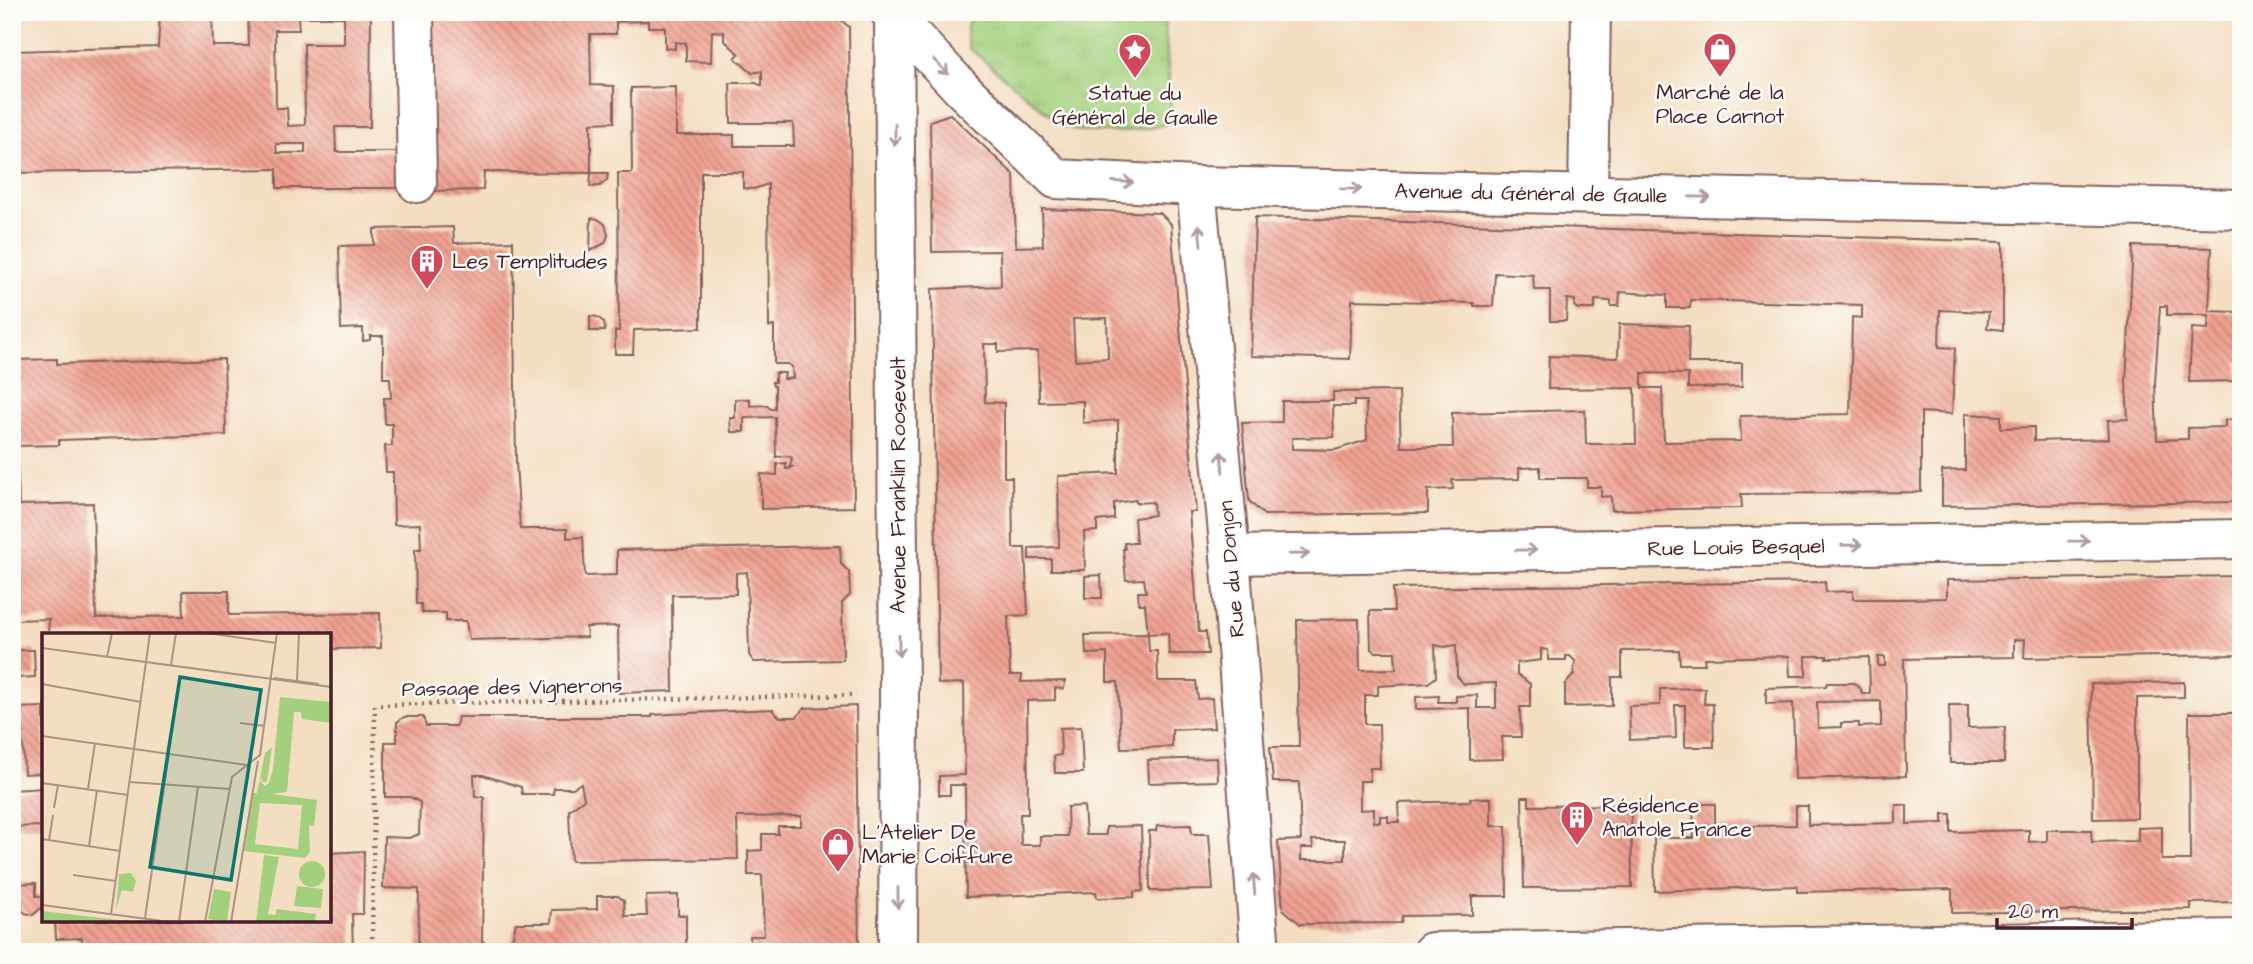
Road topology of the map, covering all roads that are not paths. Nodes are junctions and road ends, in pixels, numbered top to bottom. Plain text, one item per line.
1 (414, 12) edge
2 (1591, 12) edge
3 (895, 14) edge
4 (417, 183) dead end
5 (1196, 187) junction
6 (1588, 194) junction
7 (2241, 209) edge
8 (2241, 539) edge
9 (1230, 555) junction
10 (2241, 939) edge
11 (898, 952) edge
12 (1260, 952) edge
13 (1432, 952) edge

1 - 4 street
2 - 6 street
3 -> 5 street, Avenue du Général de Gaulle
3 -> 11 street, Avenue Franklin Roosevelt
5 -> 6 street, Avenue du Général de Gaulle
9 -> 5 street, Rue du Donjon
6 -> 7 street, Avenue du Général de Gaulle
9 -> 8 street, Rue Louis Besquel
12 -> 9 street, Rue du Donjon
10 - 13 street

